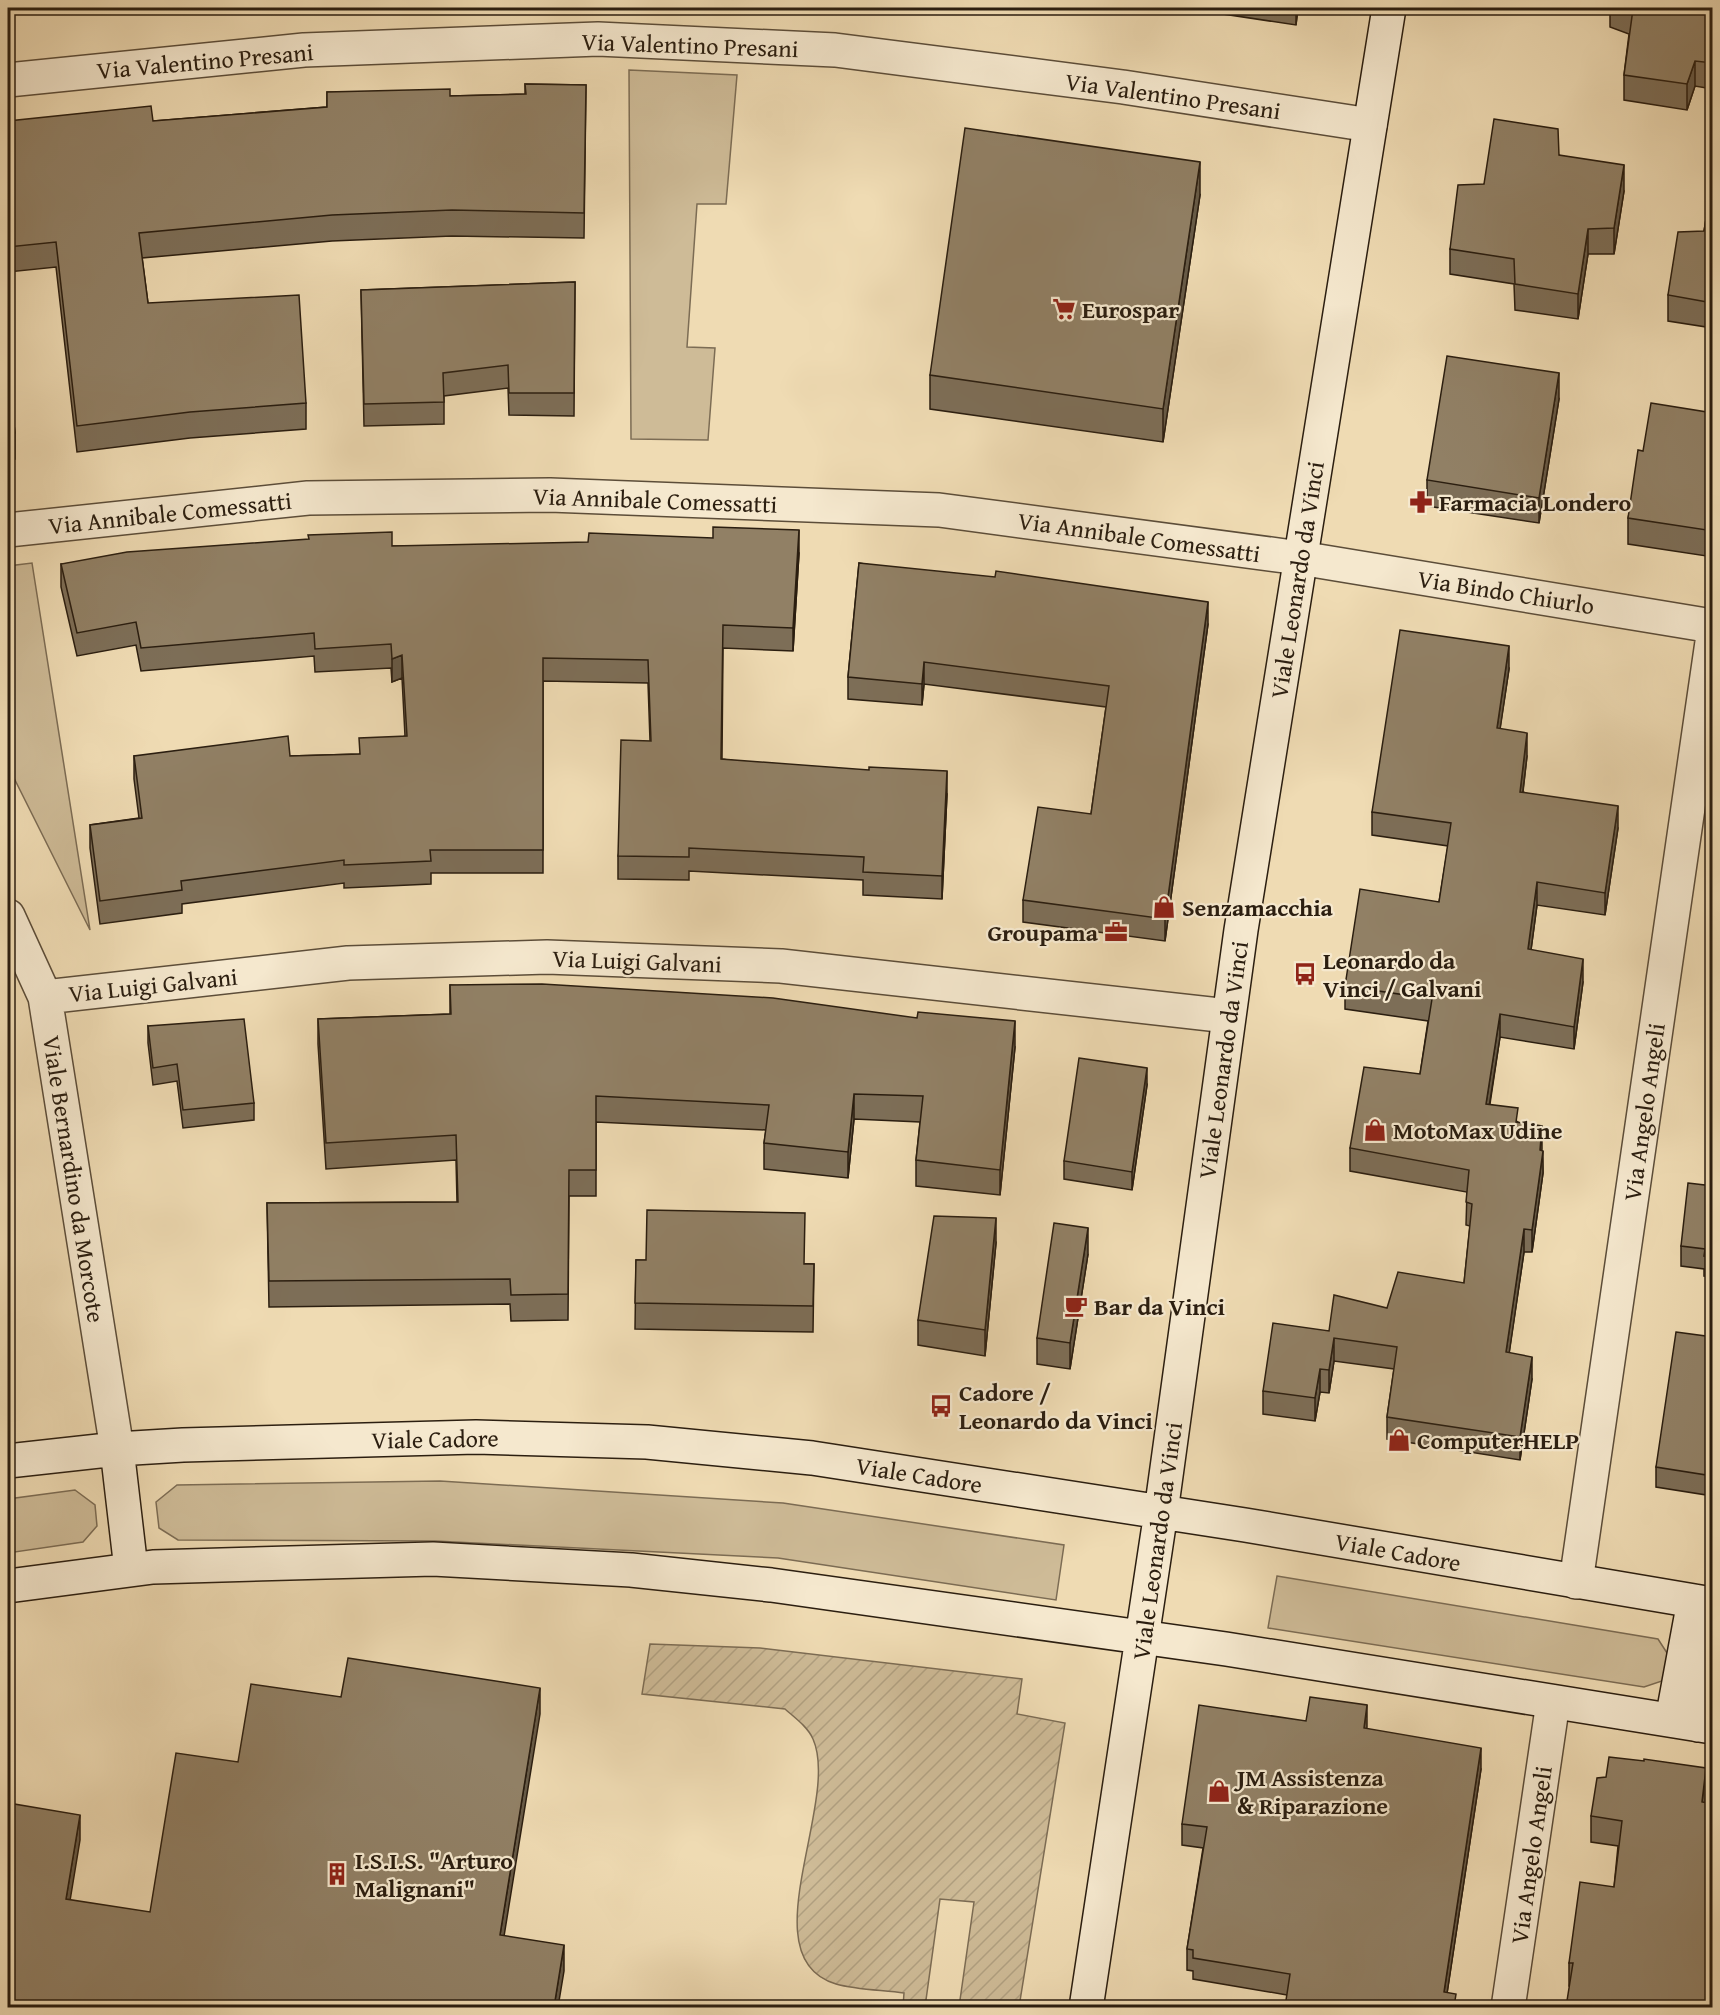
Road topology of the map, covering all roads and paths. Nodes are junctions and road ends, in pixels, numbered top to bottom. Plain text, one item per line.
1 (1389, 8) edge
2 (8, 80) edge
3 (1370, 125) junction
4 (8, 530) edge
5 (1300, 558) junction
6 (1713, 626) edge
7 (1713, 642) edge
8 (8, 916) edge
9 (45, 997) junction
10 (1228, 1016) junction
11 (117, 1449) junction
12 (8, 1461) edge
13 (1161, 1512) junction
14 (130, 1569) junction
15 (1576, 1582) junction
16 (8, 1586) edge
17 (1703, 1602) edge
18 (1143, 1638) junction
19 (1713, 1646) edge
20 (1553, 1702) junction
21 (1694, 1724) edge
22 (1086, 2007) edge
23 (1508, 2007) edge

1 - 3 street, Viale Leonardo da Vinci
2 - 3 street, Via Valentino Presani
3 - 5 street, Viale Leonardo da Vinci
4 - 5 street, Via Annibale Comessatti
5 - 6 street, Via Bindo Chiurlo
5 - 10 street, Viale Leonardo da Vinci
7 - 15 street, Via Angelo Angeli
8 - 9 street, Viale Bernardino da Morcote
9 - 10 street, Via Luigi Galvani
9 - 11 street, Viale Bernardino da Morcote
10 - 13 street, Viale Leonardo da Vinci
11 - 12 street, Viale Cadore
11 - 13 street, Viale Cadore
11 - 14 street
13 - 15 street, Viale Cadore
13 - 18 street, Viale Leonardo da Vinci
14 - 16 street
14 - 18 street
15 - 17 street, Viale Cadore
17 - 21 street
18 - 20 street
18 - 22 street, Viale Leonardo da Vinci
19 - 21 street
20 - 21 street
20 - 23 street, Via Angelo Angeli

